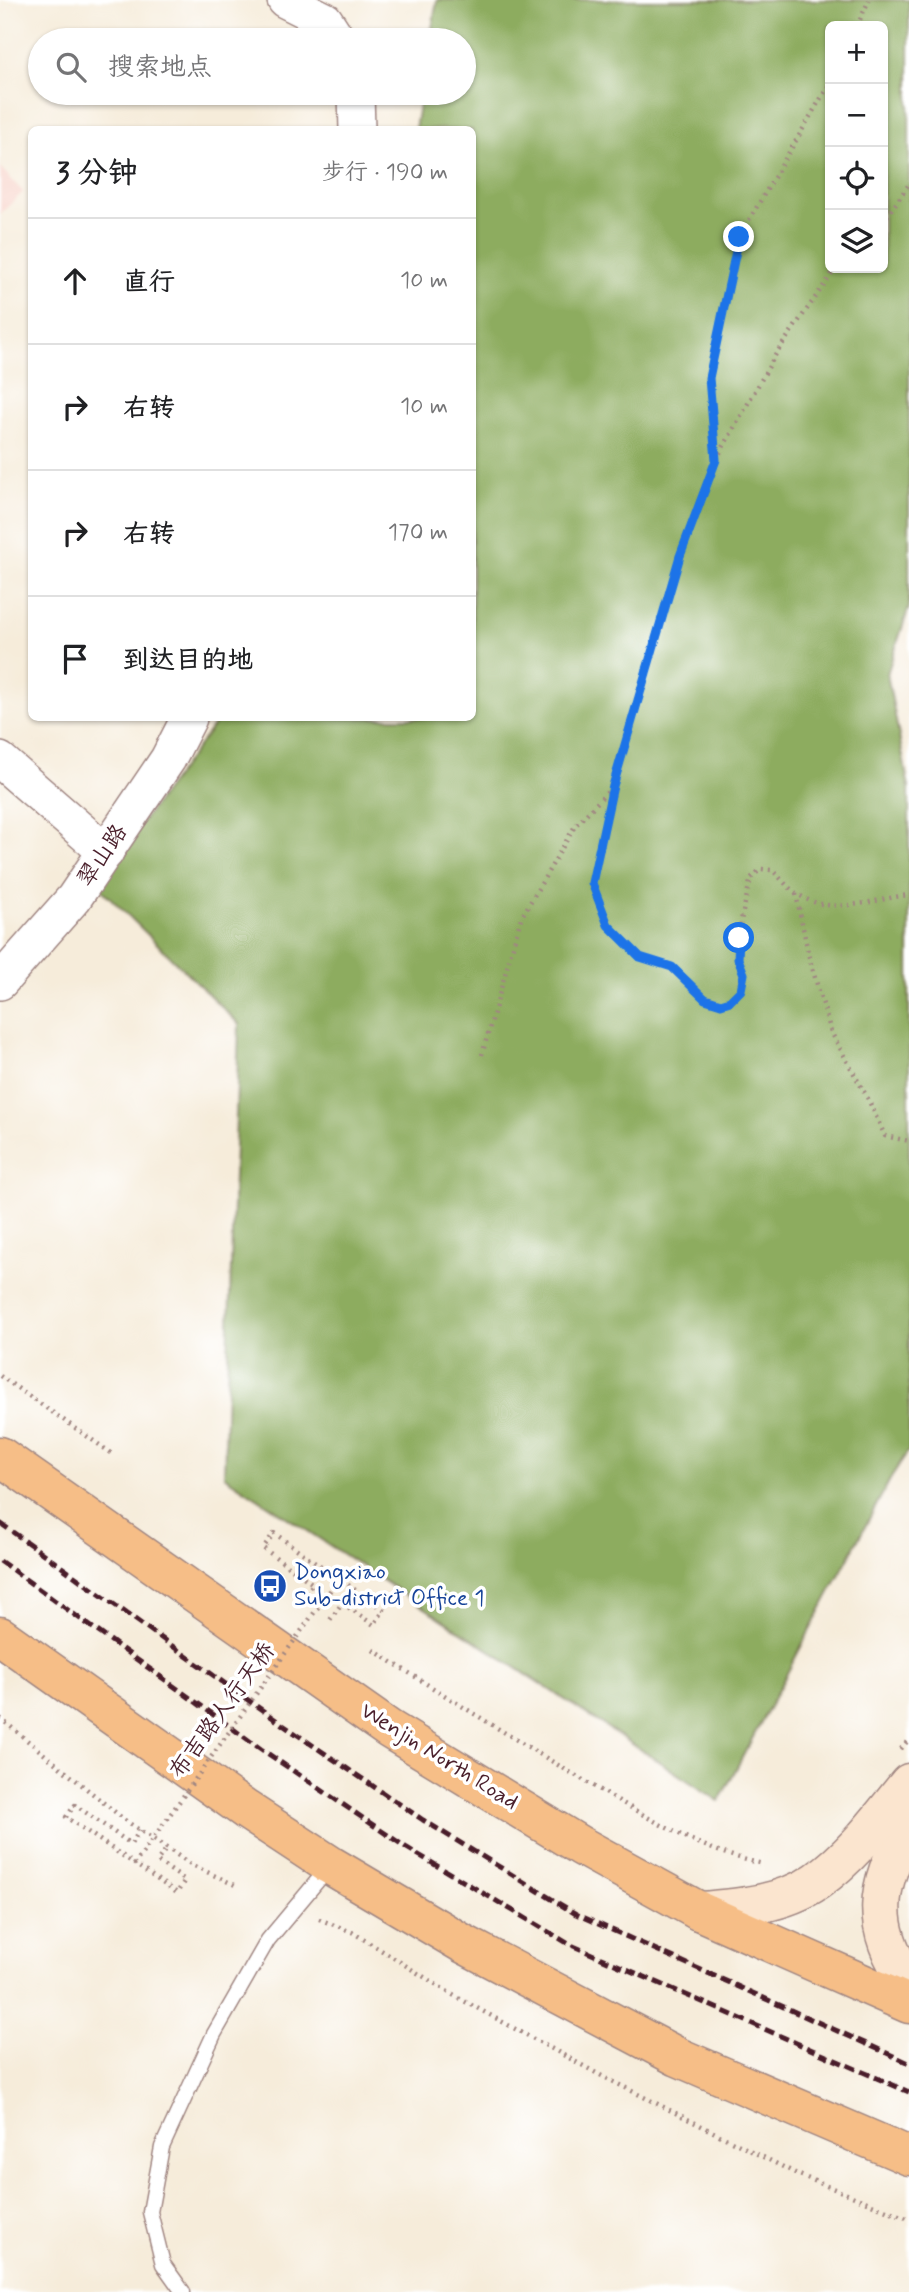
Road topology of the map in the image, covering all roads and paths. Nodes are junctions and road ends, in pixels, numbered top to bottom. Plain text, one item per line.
1 (285, 0) edge
2 (869, 0) edge
3 (859, 21) edge
4 (329, 28) edge
5 (829, 84) edge
6 (356, 105) edge
7 (357, 126) edge
8 (909, 184) edge
9 (888, 215) edge
10 (832, 273) edge
11 (716, 460) junction
12 (187, 721) edge
13 (0, 760) edge
14 (613, 786) junction
15 (106, 852) junction
16 (796, 893) junction
17 (909, 895) edge
18 (0, 982) edge
19 (482, 1055) dead end
20 (909, 1142) edge
21 (0, 1376) edge
22 (114, 1455) dead end
23 (0, 1456) edge
24 (340, 1578) junction
25 (301, 1598) dead end
26 (330, 1620) dead end
27 (0, 1636) edge
28 (373, 1650) dead end
29 (0, 1718) edge
30 (909, 1783) edge
31 (909, 1828) edge
32 (140, 1830) junction
33 (166, 1848) junction
34 (765, 1864) dead end
35 (134, 1865) junction
36 (330, 1865) junction
37 (234, 1885) dead end
38 (699, 1911) junction
39 (319, 1919) dead end
40 (909, 1983) edge
41 (909, 2004) edge
42 (909, 2156) edge
43 (909, 2219) edge
44 (183, 2292) edge

1 - 4 street
2 - 3 path
5 - 11 path
6 - 7 street
8 - 9 path
10 - 11 path
11 - 14 path
12 - 15 street, 翠山路
13 - 15 street
14 - 16 path
14 - 19 path
15 - 18 street, 翠山路
16 - 17 path
16 - 20 path
21 - 22 path
23 - 38 highway, Wenjin North Road
24 - 25 path
24 - 26 path
24 - 35 path, 布吉路人行天桥, bridge
27 - 36 highway
28 - 34 path
29 - 32 path
30 - 38 main road
31 - 40 main road
32 - 33 path
32 - 35 path
33 - 35 path
33 - 37 path
36 - 42 highway
36 - 44 lane
38 - 41 highway, Wenjin North Road
39 - 43 path

